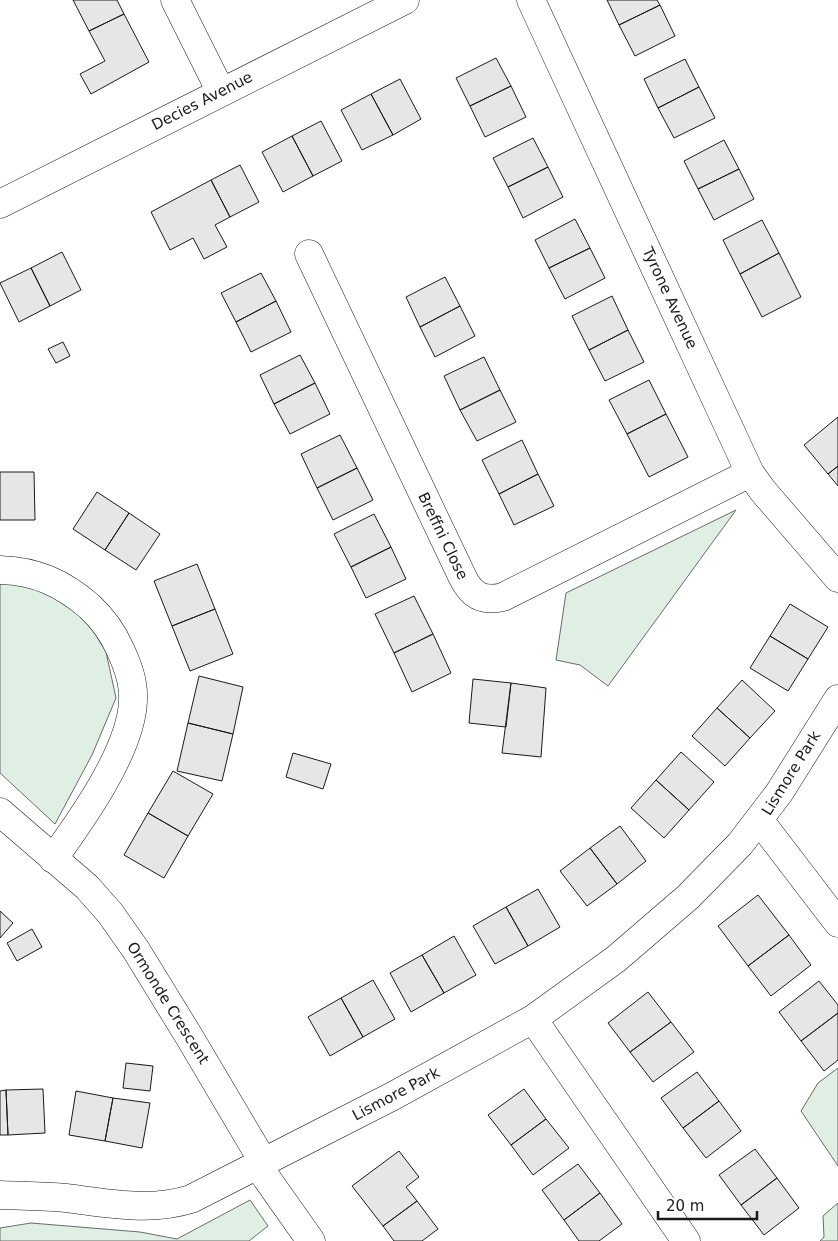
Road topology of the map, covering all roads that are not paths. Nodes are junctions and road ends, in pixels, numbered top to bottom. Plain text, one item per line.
1 (175, 0) edge
2 (405, 0) edge
3 (531, 0) edge
4 (221, 92) junction
5 (0, 204) edge
6 (309, 254) dead end
7 (750, 473) junction
8 (0, 570) edge
9 (838, 578) edge
10 (838, 699) edge
11 (0, 812) edge
12 (760, 821) junction
13 (53, 859) junction
14 (838, 923) edge
15 (533, 1019) junction
16 (261, 1165) junction
17 (0, 1195) edge
18 (311, 1241) edge
19 (686, 1241) edge

1 - 4 street
2 - 4 street, Decies Avenue
3 - 7 street, Tyrone Avenue
4 - 5 street, Decies Avenue
6 - 7 street, Breffni Close
7 - 9 street, Tyrone Avenue
8 - 13 street
10 - 12 street, Lismore Park
11 - 13 street, Ormonde Crescent
12 - 14 street, Lismore Park
12 - 15 street, Lismore Park
13 - 16 street, Ormonde Crescent
15 - 16 street, Lismore Park
15 - 19 street
16 - 17 street, Lismore Park
16 - 18 street

